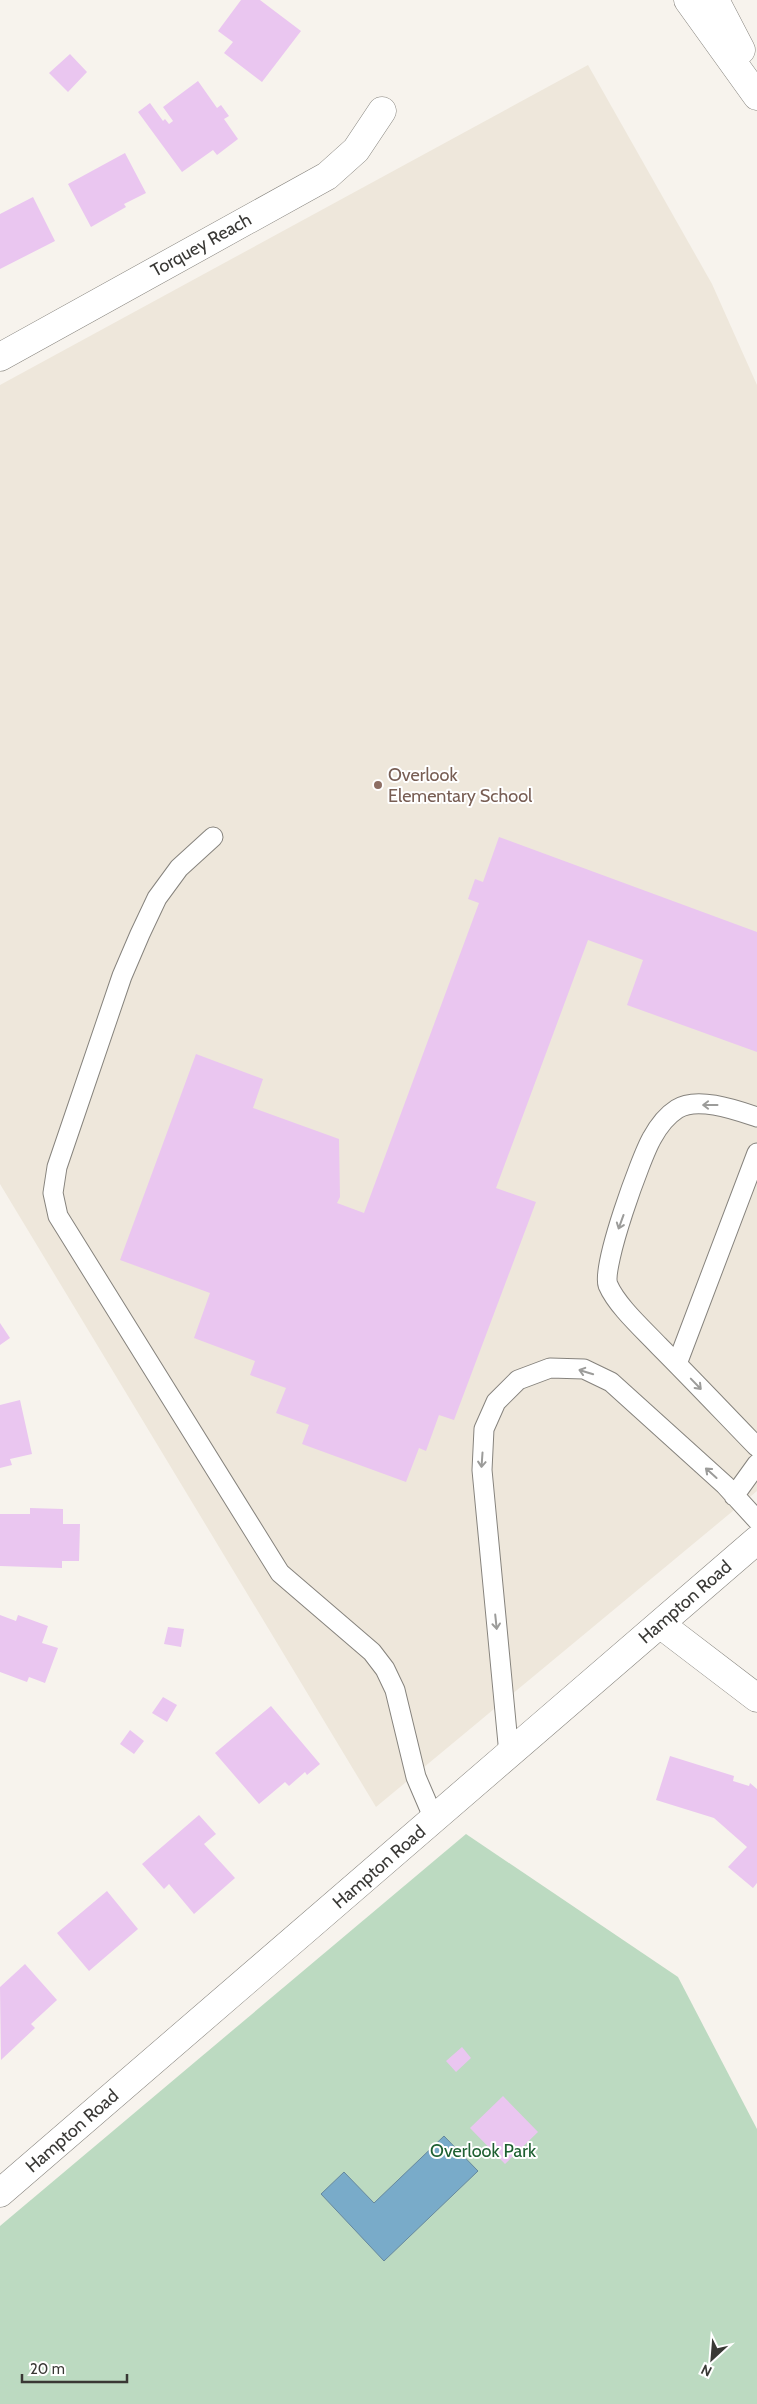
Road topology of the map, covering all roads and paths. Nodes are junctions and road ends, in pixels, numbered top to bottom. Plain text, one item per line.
1 (688, 0) edge
2 (716, 0) edge
3 (757, 81) edge
4 (757, 96) edge
5 (382, 111) dead end
6 (0, 356) edge
7 (213, 837) dead end
8 (757, 1118) edge
9 (757, 1153) edge
10 (677, 1364) junction
11 (757, 1447) edge
12 (757, 1464) edge
13 (734, 1496) junction
14 (757, 1520) edge
15 (757, 1540) edge
16 (660, 1624) junction
17 (757, 1698) edge
18 (509, 1754) junction
19 (434, 1819) junction
20 (0, 2193) edge

1 - 4 main road
2 - 3 main road
5 - 6 main road, Torquey Reach
7 - 19 lane
8 -> 10 lane
9 - 10 lane
10 -> 11 lane
12 - 13 lane
13 - 14 lane
13 -> 18 lane
15 - 16 main road, Hampton Road
16 - 17 main road
16 - 18 main road, Hampton Road
18 - 19 main road, Hampton Road
19 - 20 main road, Hampton Road

